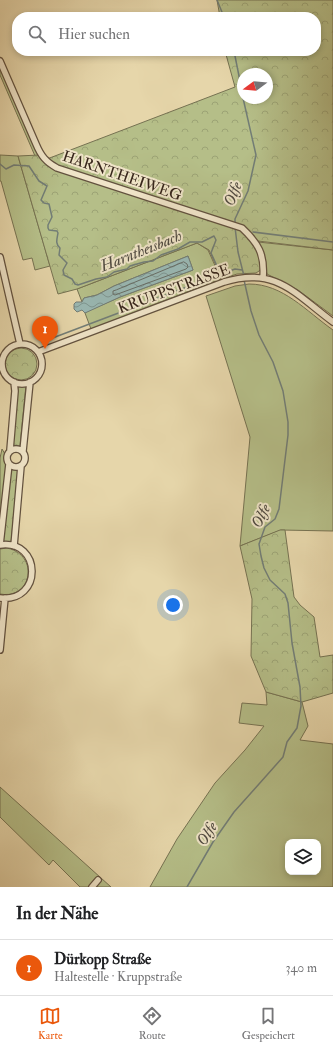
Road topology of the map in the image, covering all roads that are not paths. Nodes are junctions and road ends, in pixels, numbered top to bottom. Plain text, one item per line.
1 (0, 61) edge
2 (0, 257) edge
3 (262, 278) junction
4 (333, 322) edge
5 (20, 344) junction
6 (39, 354) junction
7 (2, 356) edge
8 (1, 370) edge
9 (14, 382) junction
10 (30, 382) junction
11 (10, 450) junction
12 (23, 451) junction
13 (9, 464) junction
14 (21, 466) junction
15 (0, 545) edge
16 (14, 546) junction
17 (2, 598) edge
18 (0, 650) edge
19 (98, 880) dead end
20 (92, 887) edge

1 - 3 street, HARNTHEIWEG
2 - 5 street
3 - 4 street, KRUPPSTRASSE
3 - 6 street, KRUPPSTRASSE
5 - 6 street
5 - 7 street
6 - 10 street
7 - 8 street
8 - 9 street
9 - 10 street
9 - 11 street
10 - 12 street
11 - 12 street
11 - 13 street
12 - 14 street
13 - 14 street
13 - 15 street
14 - 16 street
15 - 16 street
16 - 17 street
17 - 18 street
19 - 20 street

